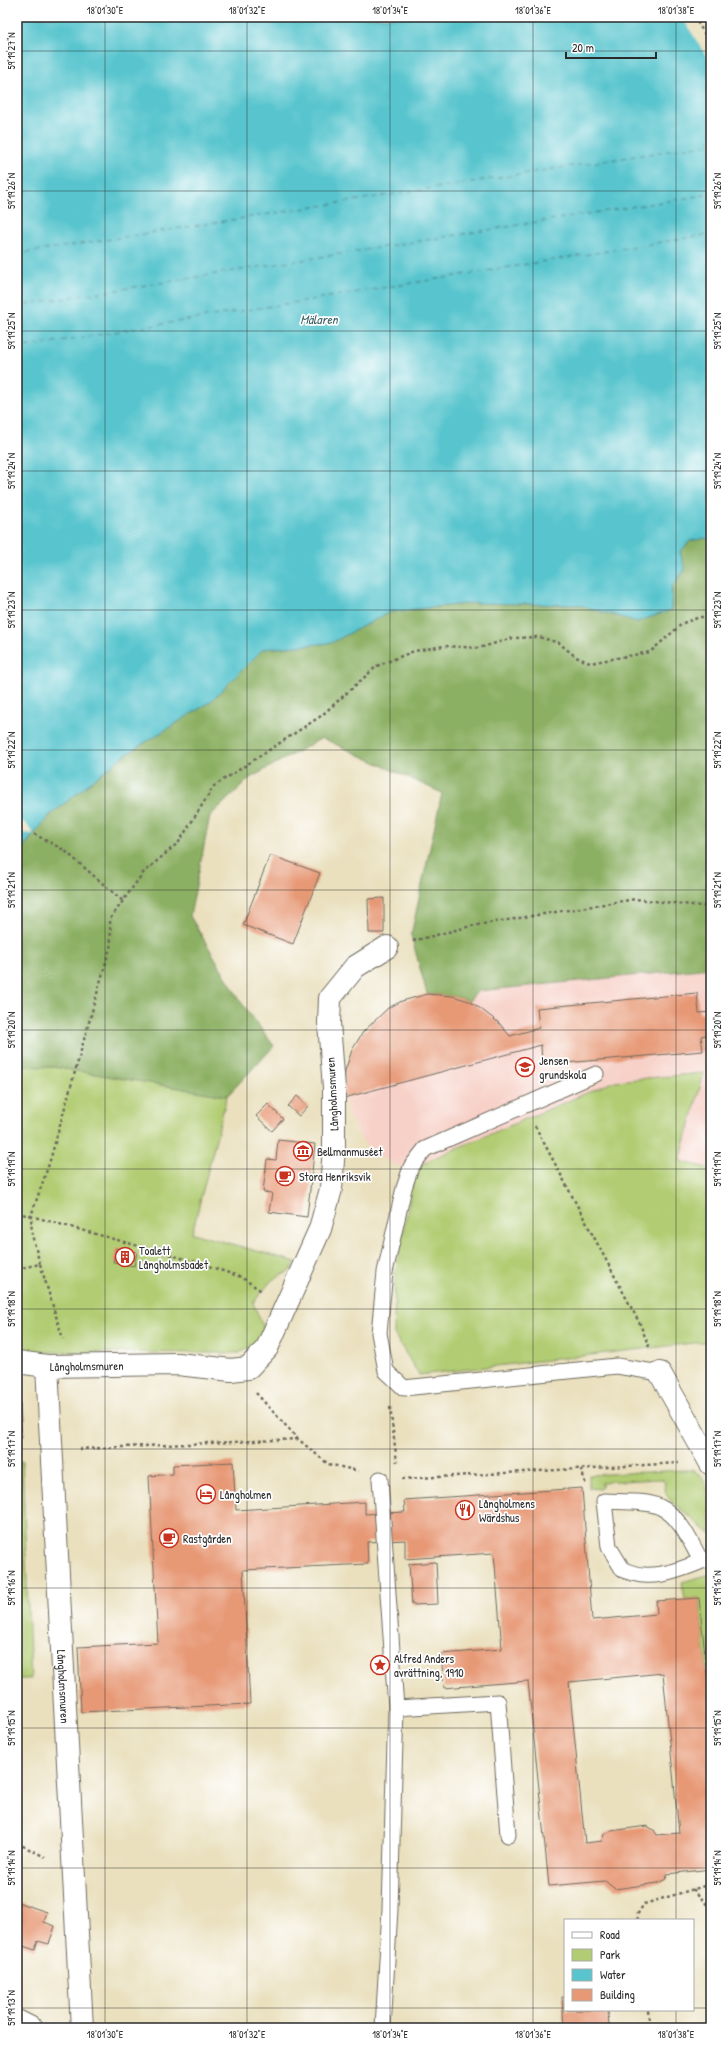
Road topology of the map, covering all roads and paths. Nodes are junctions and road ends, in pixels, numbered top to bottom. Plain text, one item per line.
1 (694, 17) edge
2 (711, 44) edge
3 (711, 616) edge
4 (34, 834) dead end
5 (124, 902) junction
6 (711, 907) edge
7 (387, 947) joint
8 (596, 1074) dead end
9 (523, 1105) junction
10 (17, 1213) edge
11 (31, 1216) junction
12 (40, 1264) junction
13 (17, 1269) edge
14 (285, 1307) junction
15 (63, 1340) dead end
16 (17, 1362) edge
17 (48, 1366) junction
18 (248, 1368) junction
19 (386, 1371) junction
20 (660, 1373) junction
21 (298, 1439) junction
22 (53, 1461) junction
23 (710, 1463) edge
24 (380, 1479) junction
25 (399, 1479) junction
26 (706, 1560) edge
27 (396, 1708) junction
28 (508, 1836) dead end
29 (17, 1843) edge
30 (48, 1859) dead end
31 (711, 1884) edge
32 (693, 1889) junction
33 (711, 1909) edge
34 (638, 1919) edge
35 (648, 2011) edge
36 (17, 2021) edge
37 (31, 2028) edge
38 (82, 2028) edge
39 (383, 2028) edge
40 (650, 2028) edge

1 - 2 path
3 - 5 path
4 - 5 path
5 - 11 path
6 - 7 path
7 - 14 street, Långholmsmuren
8 - 9 lane
9 - 19 lane
9 - 20 path
10 - 11 path
11 - 12 path
11 - 14 path
12 - 13 path
12 - 15 path
14 - 18 street, Långholmsmuren
16 - 17 street
17 - 18 street, Långholmsmuren
17 - 22 street, Långholmsmuren
18 - 21 path
19 - 20 lane
19 - 25 path
20 - 23 street
21 - 22 path
21 - 24 path
22 - 38 street, Långholmsmuren
23 - 25 path
24 - 25 path
24 - 27 lane
26 - 26 lane
27 - 28 lane
27 - 39 lane
29 - 30 path
31 - 32 path
32 - 33 path
32 - 34 path
35 - 40 path
36 - 37 street

